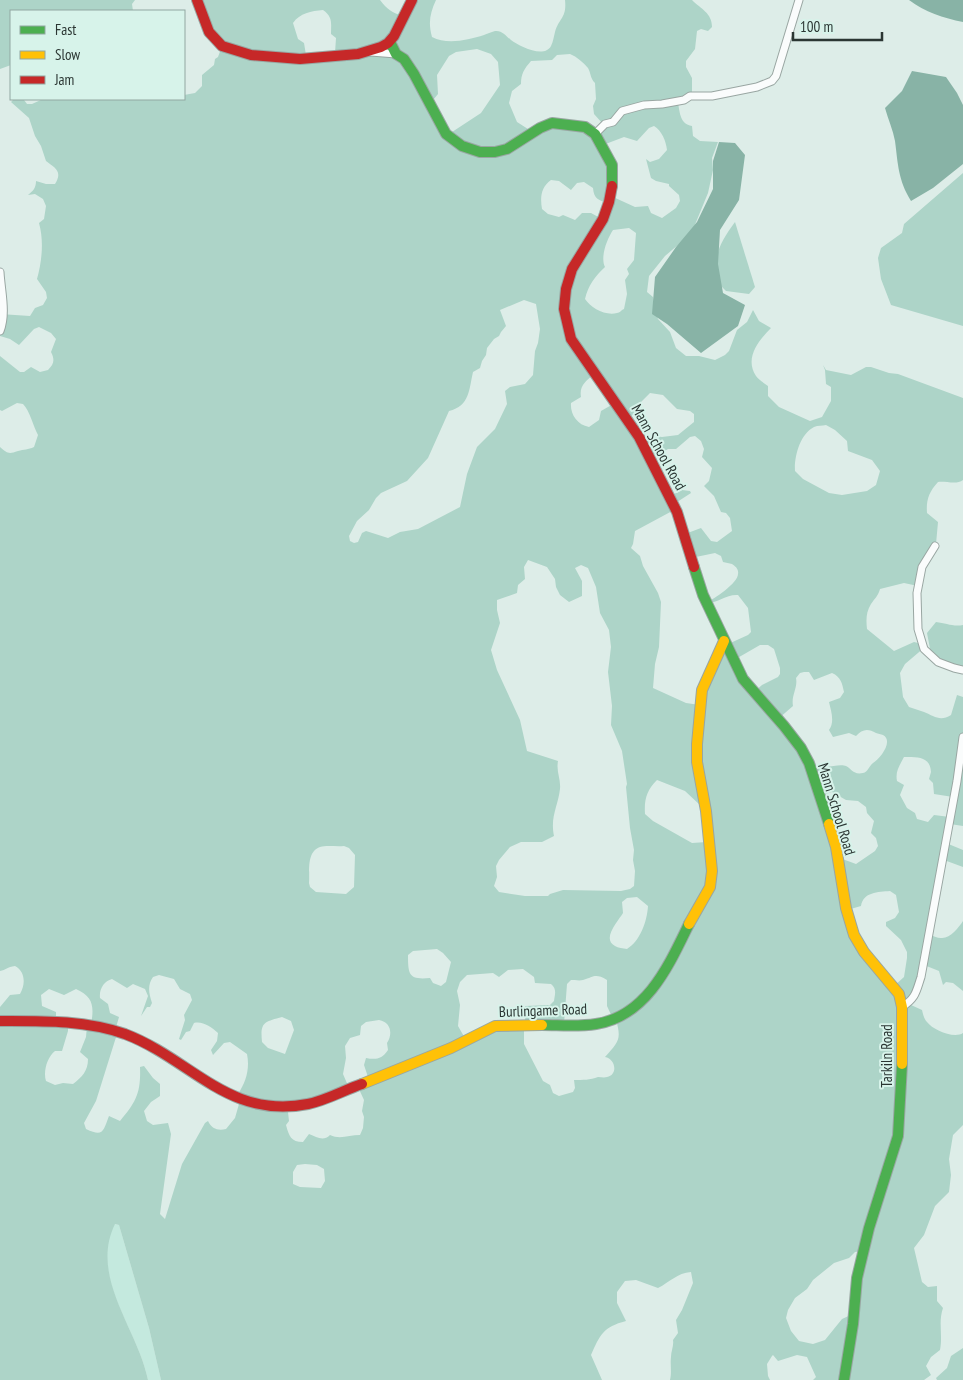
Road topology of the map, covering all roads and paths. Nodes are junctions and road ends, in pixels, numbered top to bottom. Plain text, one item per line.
1 (197, 0) edge
2 (412, 0) edge
3 (799, 0) edge
4 (390, 42) junction
5 (370, 52) junction
6 (396, 54) junction
7 (595, 134) junction
8 (0, 272) edge
9 (0, 331) edge
10 (935, 546) dead end
11 (724, 641) junction
12 (963, 670) edge
13 (963, 737) edge
14 (902, 1007) junction
15 (0, 1021) edge
16 (844, 1380) edge

1 - 5 street
2 - 4 street
3 - 7 street
4 - 5 street
4 - 6 street
5 - 6 street
6 - 7 street
7 - 11 street, Mann School Road
8 - 9 street
10 - 12 street
11 - 14 street, Mann School Road
11 - 15 street, Burlingame Road
13 - 14 street, Tarkiln Road
14 - 16 street, Tarkiln Road

